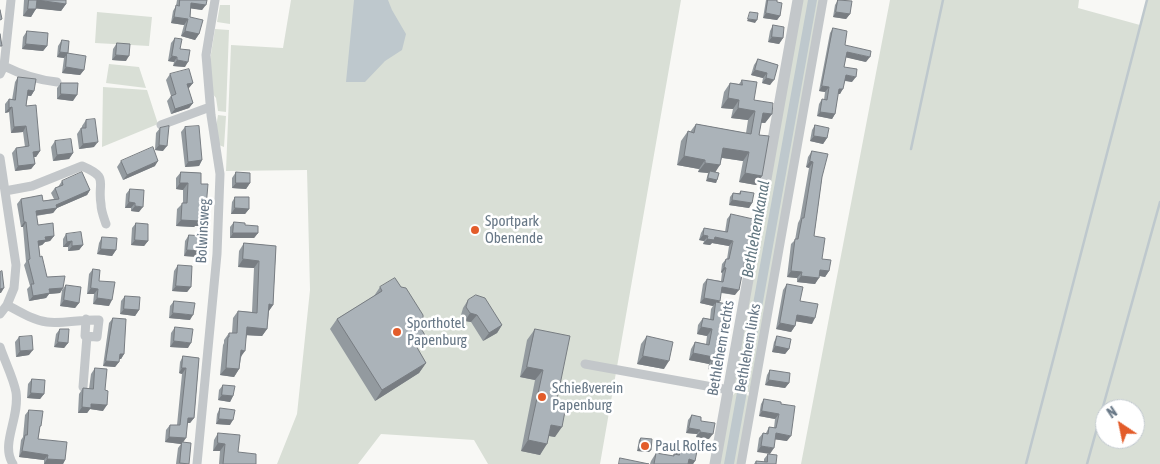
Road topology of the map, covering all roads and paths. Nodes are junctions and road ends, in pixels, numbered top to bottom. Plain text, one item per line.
1 (11, 0) edge
2 (215, 0) edge
3 (798, 0) edge
4 (823, 0) edge
5 (2, 70) edge
6 (57, 82) dead end
7 (210, 107) junction
8 (161, 125) dead end
9 (0, 158) edge
10 (5, 191) junction
11 (106, 224) dead end
12 (7, 305) junction
13 (0, 314) edge
14 (0, 347) edge
15 (585, 364) dead end
16 (82, 387) edge
17 (729, 390) junction
18 (13, 464) edge
19 (197, 464) edge
20 (716, 464) edge
21 (741, 464) edge

1 - 5 street
2 - 7 street, Bolwinsweg
3 - 17 street, Bethlehem rechts
4 - 21 street, Bethlehem links
5 - 6 street
7 - 8 street
7 - 19 street, Bolwinsweg
9 - 10 street
10 - 11 street
10 - 12 street
12 - 13 street
12 - 16 street
14 - 18 street
15 - 17 street
17 - 20 street, Bethlehem rechts

